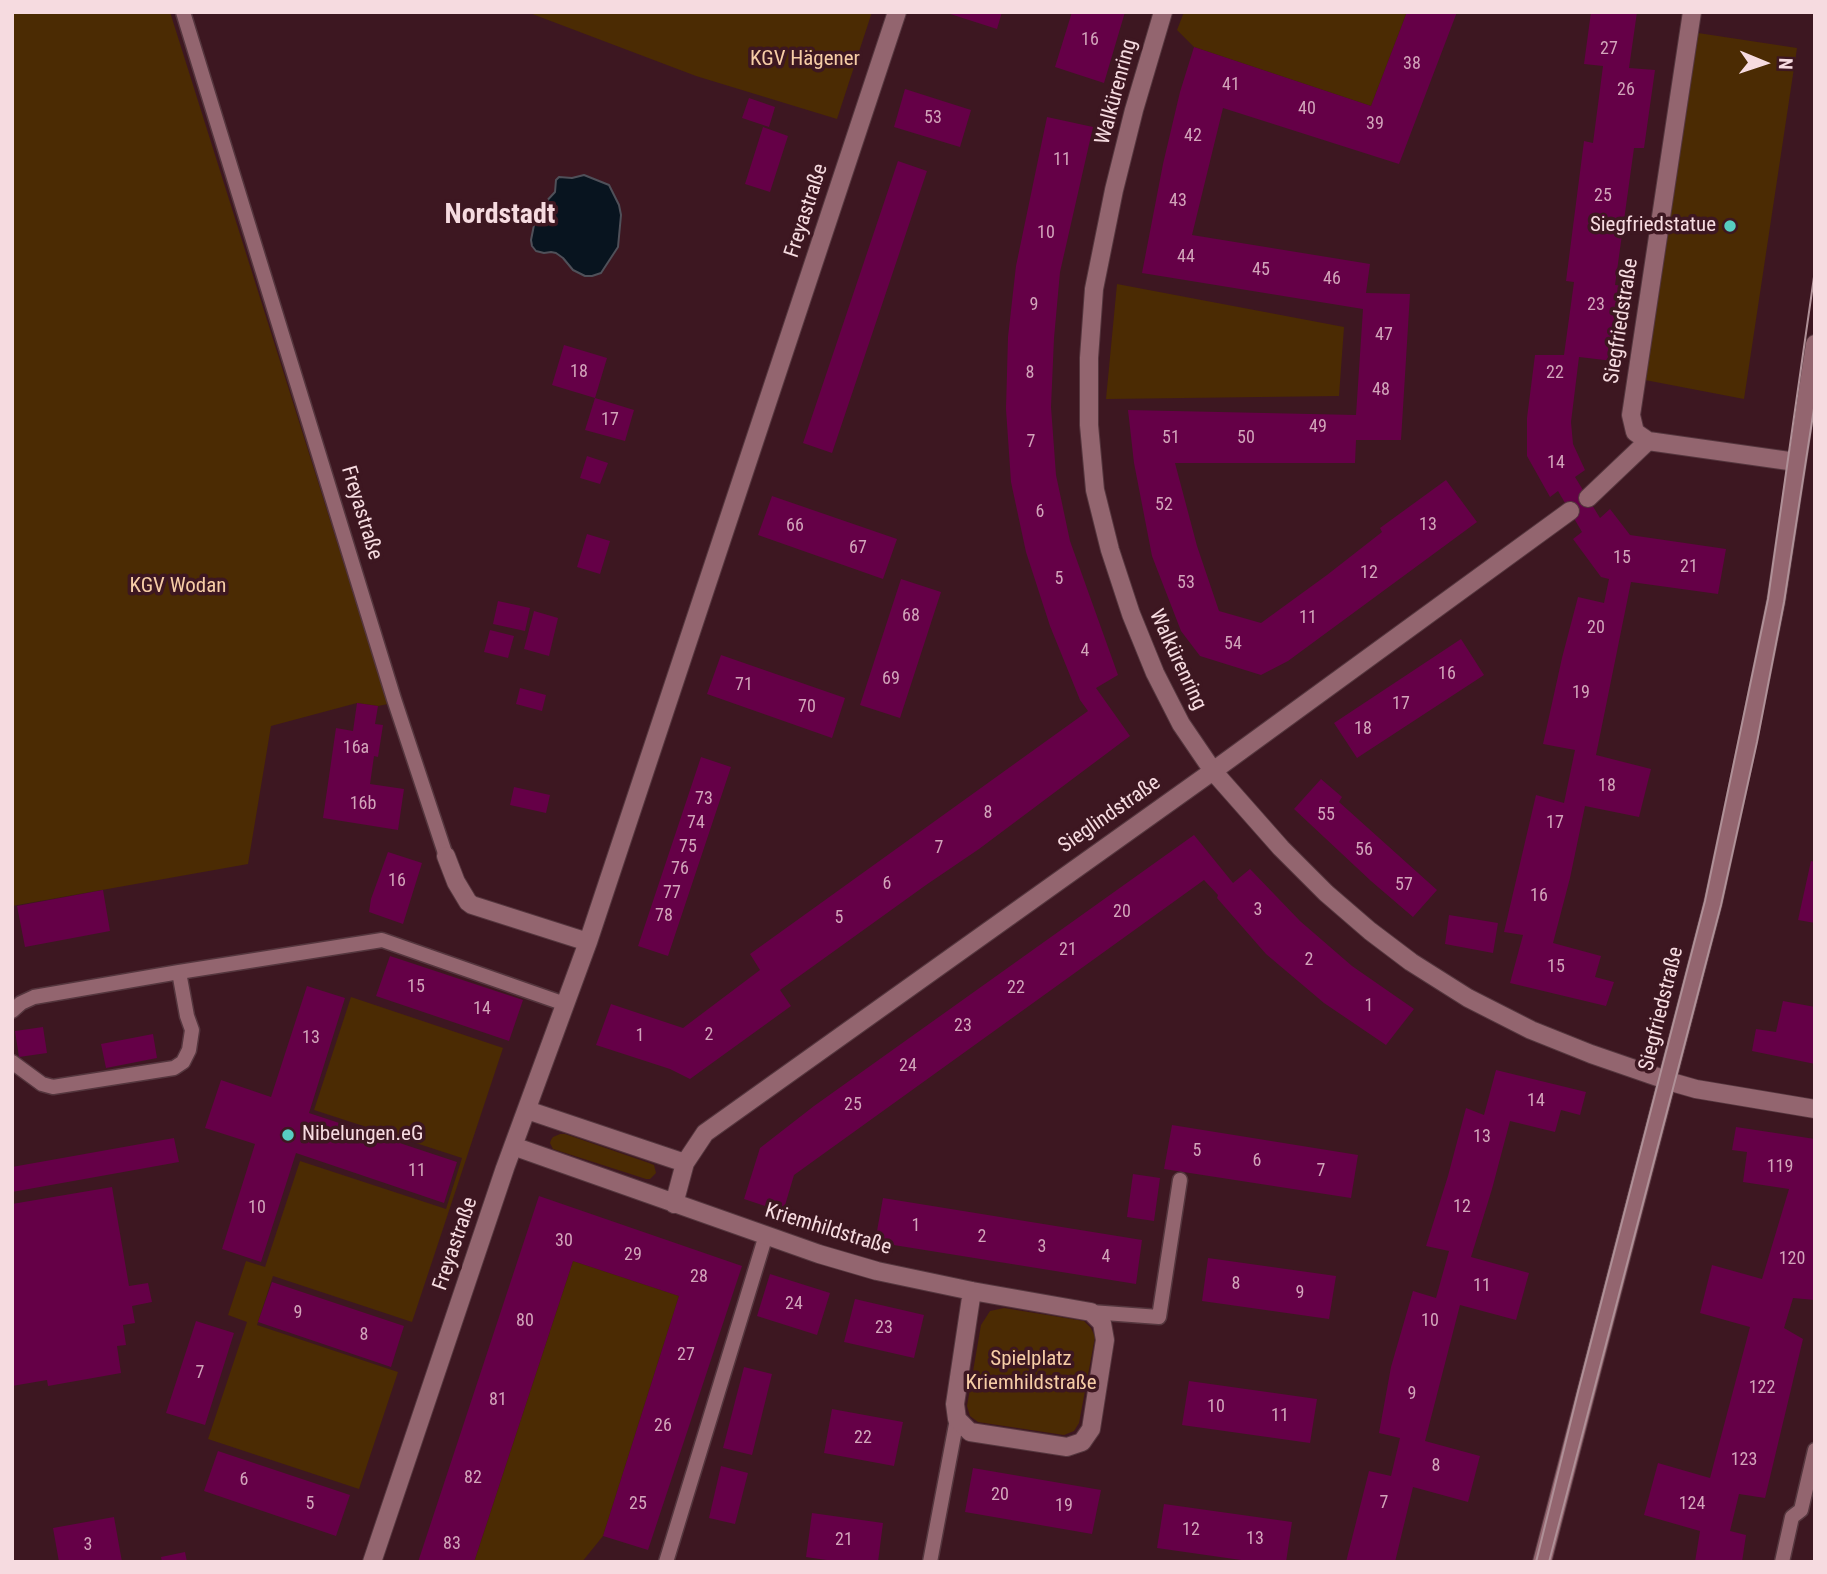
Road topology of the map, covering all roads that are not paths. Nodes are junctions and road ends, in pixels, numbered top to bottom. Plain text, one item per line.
1 (183, 12) edge
2 (897, 12) edge
3 (1163, 12) edge
4 (1692, 12) edge
5 (1815, 344) edge
6 (1810, 407) edge
7 (1648, 441) junction
8 (1797, 462) junction
9 (1588, 498) dead end
10 (1570, 511) dead end
11 (1213, 771) junction
12 (446, 856) joint
13 (588, 942) junction
14 (179, 972) junction
15 (565, 1004) junction
16 (12, 1011) edge
17 (12, 1062) edge
18 (1668, 1080) junction
19 (1815, 1109) edge
20 (527, 1110) junction
21 (513, 1146) junction
22 (685, 1163) junction
23 (1180, 1180) dead end
24 (674, 1204) junction
25 (766, 1236) junction
26 (972, 1291) junction
27 (1091, 1312) junction
28 (957, 1419) junction
29 (1815, 1450) edge
30 (1808, 1511) edge
31 (372, 1562) edge
32 (666, 1562) edge
33 (930, 1562) edge
34 (1542, 1562) edge
35 (1782, 1562) edge

1 - 12 lane, Freyastraße
2 - 13 street, Freyastraße
3 - 11 street, Walkürenring
4 - 7 street, Siegfriedstraße
5 - 6 street, Siegfriedstraße
6 - 8 street, Siegfriedstraße
7 - 8 street
7 - 9 street
8 - 18 street, Siegfriedstraße
10 - 11 street, Sieglindstraße
11 - 18 street, Walkürenring
11 - 22 street, Sieglindstraße
12 - 13 street, Freyastraße
13 - 15 street, Freyastraße
14 - 15 lane
14 - 16 lane
14 - 17 lane
15 - 20 street, Freyastraße
18 - 19 street, Walkürenring
18 - 34 street, Siegfriedstraße
20 - 21 street, Freyastraße
20 - 22 street
21 - 24 street, Kriemhildstraße
21 - 31 street, Freyastraße
22 - 24 street
23 - 27 lane
24 - 25 street, Kriemhildstraße
25 - 26 street, Kriemhildstraße
25 - 32 lane
26 - 27 street, Kriemhildstraße
26 - 28 street
27 - 28 street
28 - 33 lane
29 - 30 lane
30 - 35 lane

